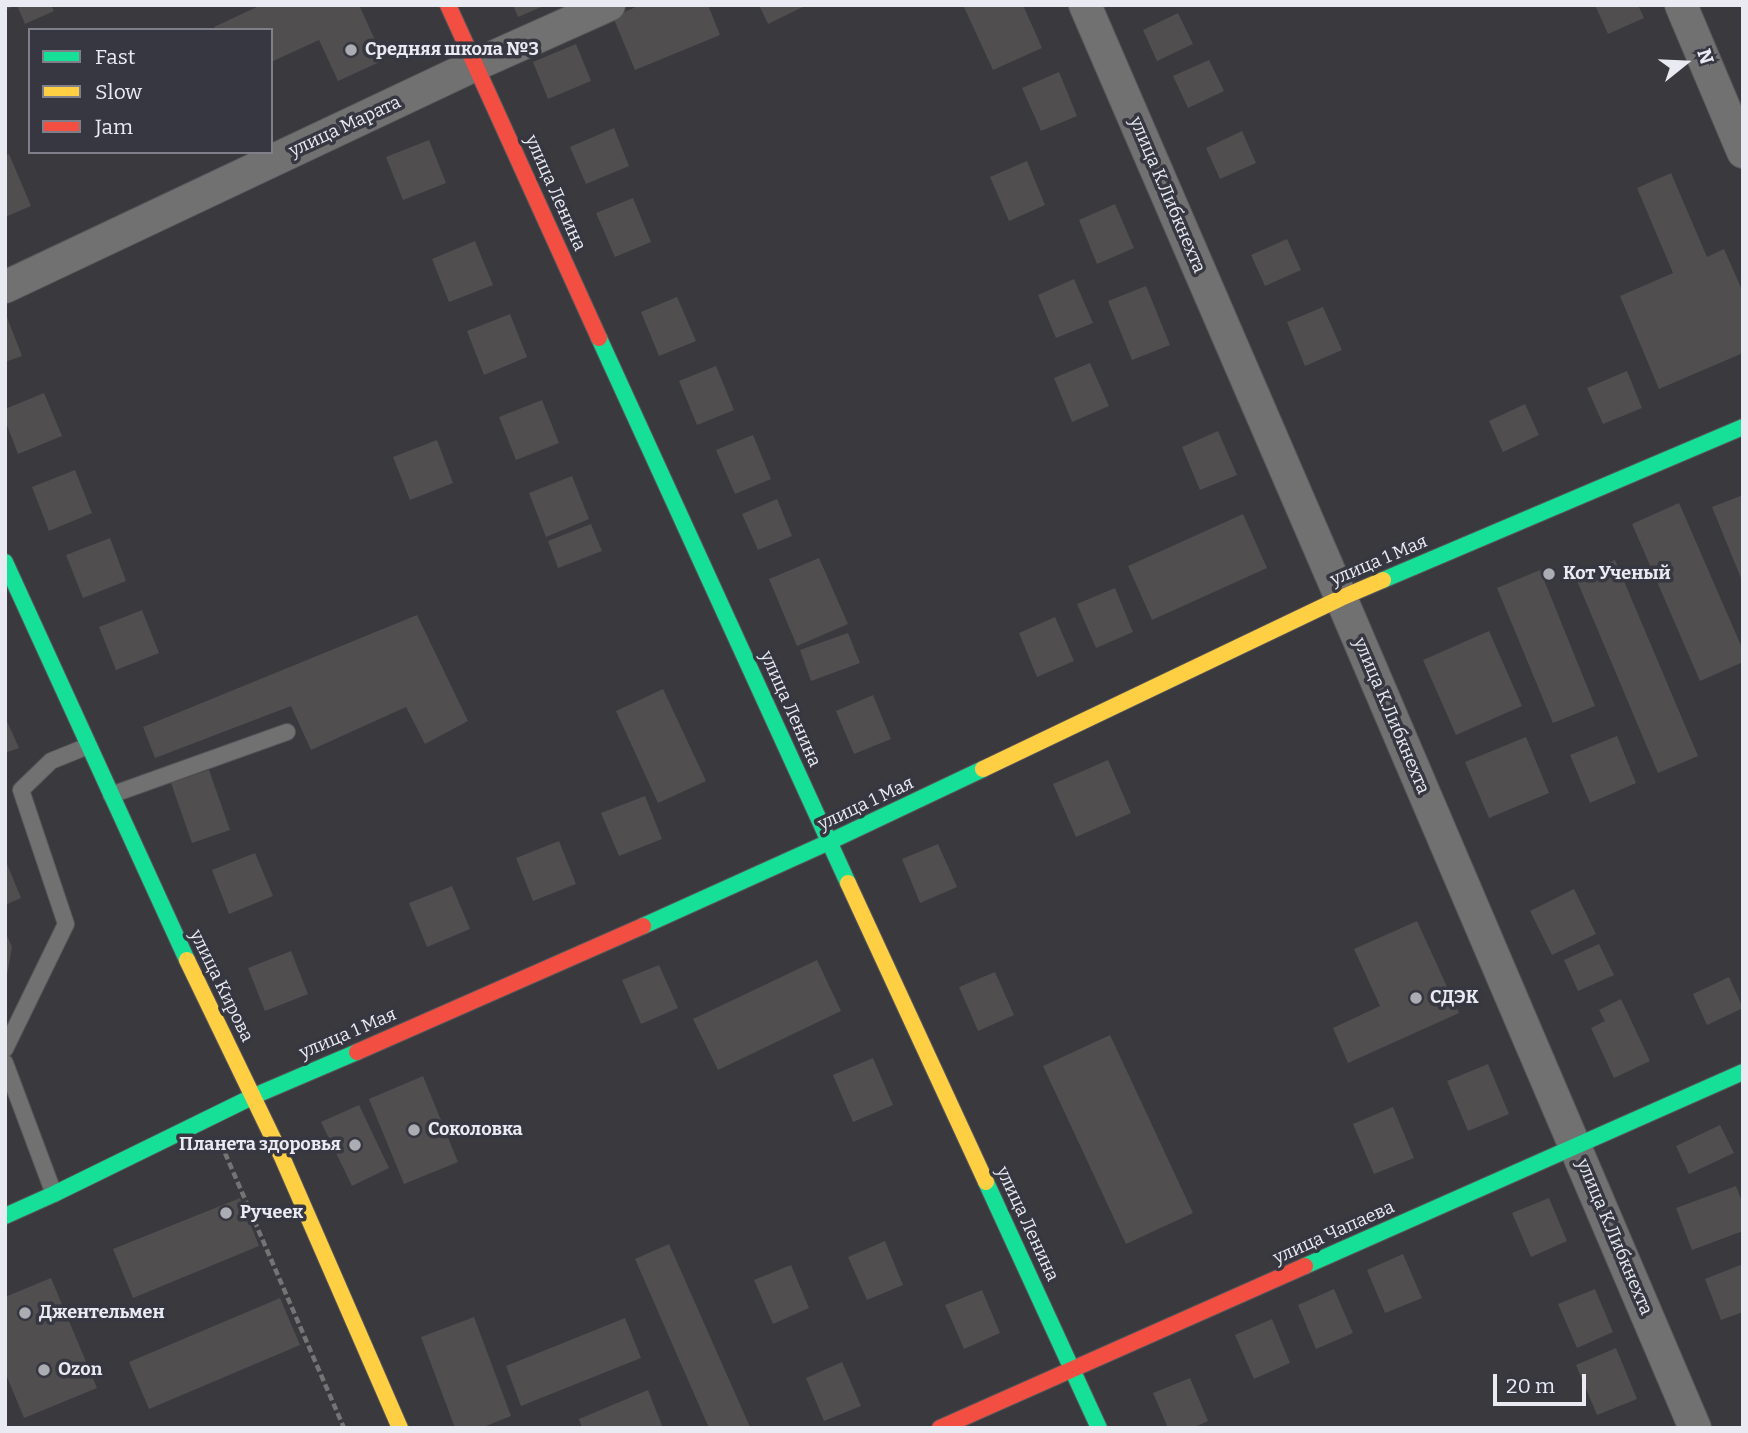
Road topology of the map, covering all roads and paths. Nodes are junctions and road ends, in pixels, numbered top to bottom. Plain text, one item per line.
1 (448, 5) edge
2 (609, 5) edge
3 (1085, 5) edge
4 (1681, 5) edge
5 (475, 65) junction
6 (1743, 152) edge
7 (5, 287) edge
8 (1743, 427) edge
9 (5, 562) edge
10 (1341, 598) junction
11 (287, 732) dead end
12 (88, 746) junction
13 (111, 795) junction
14 (829, 842) junction
15 (5, 1049) edge
16 (5, 1063) edge
17 (1743, 1072) edge
18 (254, 1096) junction
19 (1576, 1148) junction
20 (225, 1153) dead end
21 (54, 1194) junction
22 (5, 1216) edge
23 (1072, 1368) junction
24 (344, 1428) edge
25 (400, 1428) edge
26 (940, 1428) edge
27 (1098, 1428) edge
28 (1695, 1428) edge

1 - 5 main road, улица Ленина
2 - 5 street, улица Марата
3 - 10 street, улица К.Либкнехта
4 - 6 street
5 - 7 street, улица Марата
5 - 14 main road, улица Ленина
8 - 10 main road, улица 1 Мая
9 - 12 main road, улица Кирова
10 - 14 main road, улица 1 Мая
10 - 19 street, улица К.Либкнехта
11 - 13 lane
12 - 13 main road, улица Кирова
12 - 15 lane
13 - 18 main road, улица Кирова
14 - 18 main road, улица 1 Мая
14 - 23 main road, улица Ленина
16 - 21 lane
17 - 19 main road, улица Чапаева
18 - 21 main road, улица 1 Мая
18 - 25 main road, улица Кирова
19 - 23 main road, улица Чапаева
19 - 28 street, улица К.Либкнехта
20 - 24 path
21 - 22 main road, улица 1 Мая
23 - 26 main road, улица Чапаева
23 - 27 main road, улица Ленина

